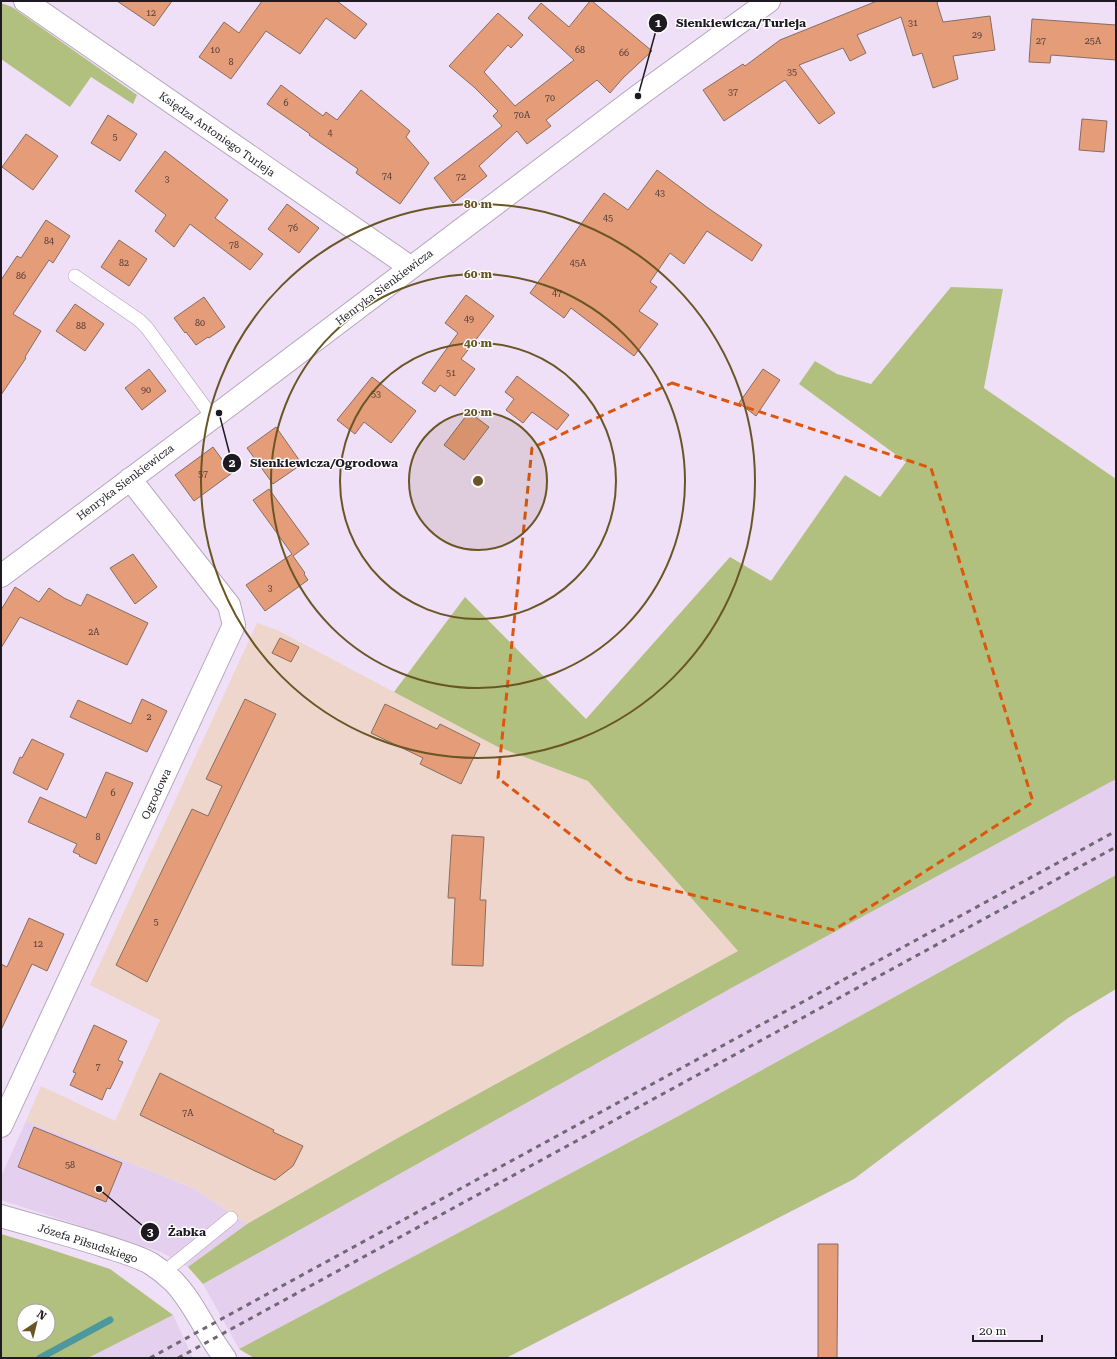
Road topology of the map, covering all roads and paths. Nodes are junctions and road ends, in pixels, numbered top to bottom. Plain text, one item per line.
1 (25, 1) edge
2 (769, 1) edge
3 (410, 267) junction
4 (75, 276) dead end
5 (212, 418) junction
6 (130, 479) junction
7 (1, 576) edge
8 (1, 1126) edge
9 (1, 1216) edge
10 (231, 1218) dead end
11 (163, 1273) junction
12 (225, 1358) edge

1 - 3 street, Księdza Antoniego Turleja
2 - 3 street, Henryka Sienkiewicza
3 - 5 street, Henryka Sienkiewicza
4 - 5 lane
5 - 6 street, Henryka Sienkiewicza
6 - 7 street, Henryka Sienkiewicza
6 - 8 street, Ogrodowa
9 - 11 street, Józefa Piłsudskiego
10 - 11 lane
11 - 12 street, Józefa Piłsudskiego

